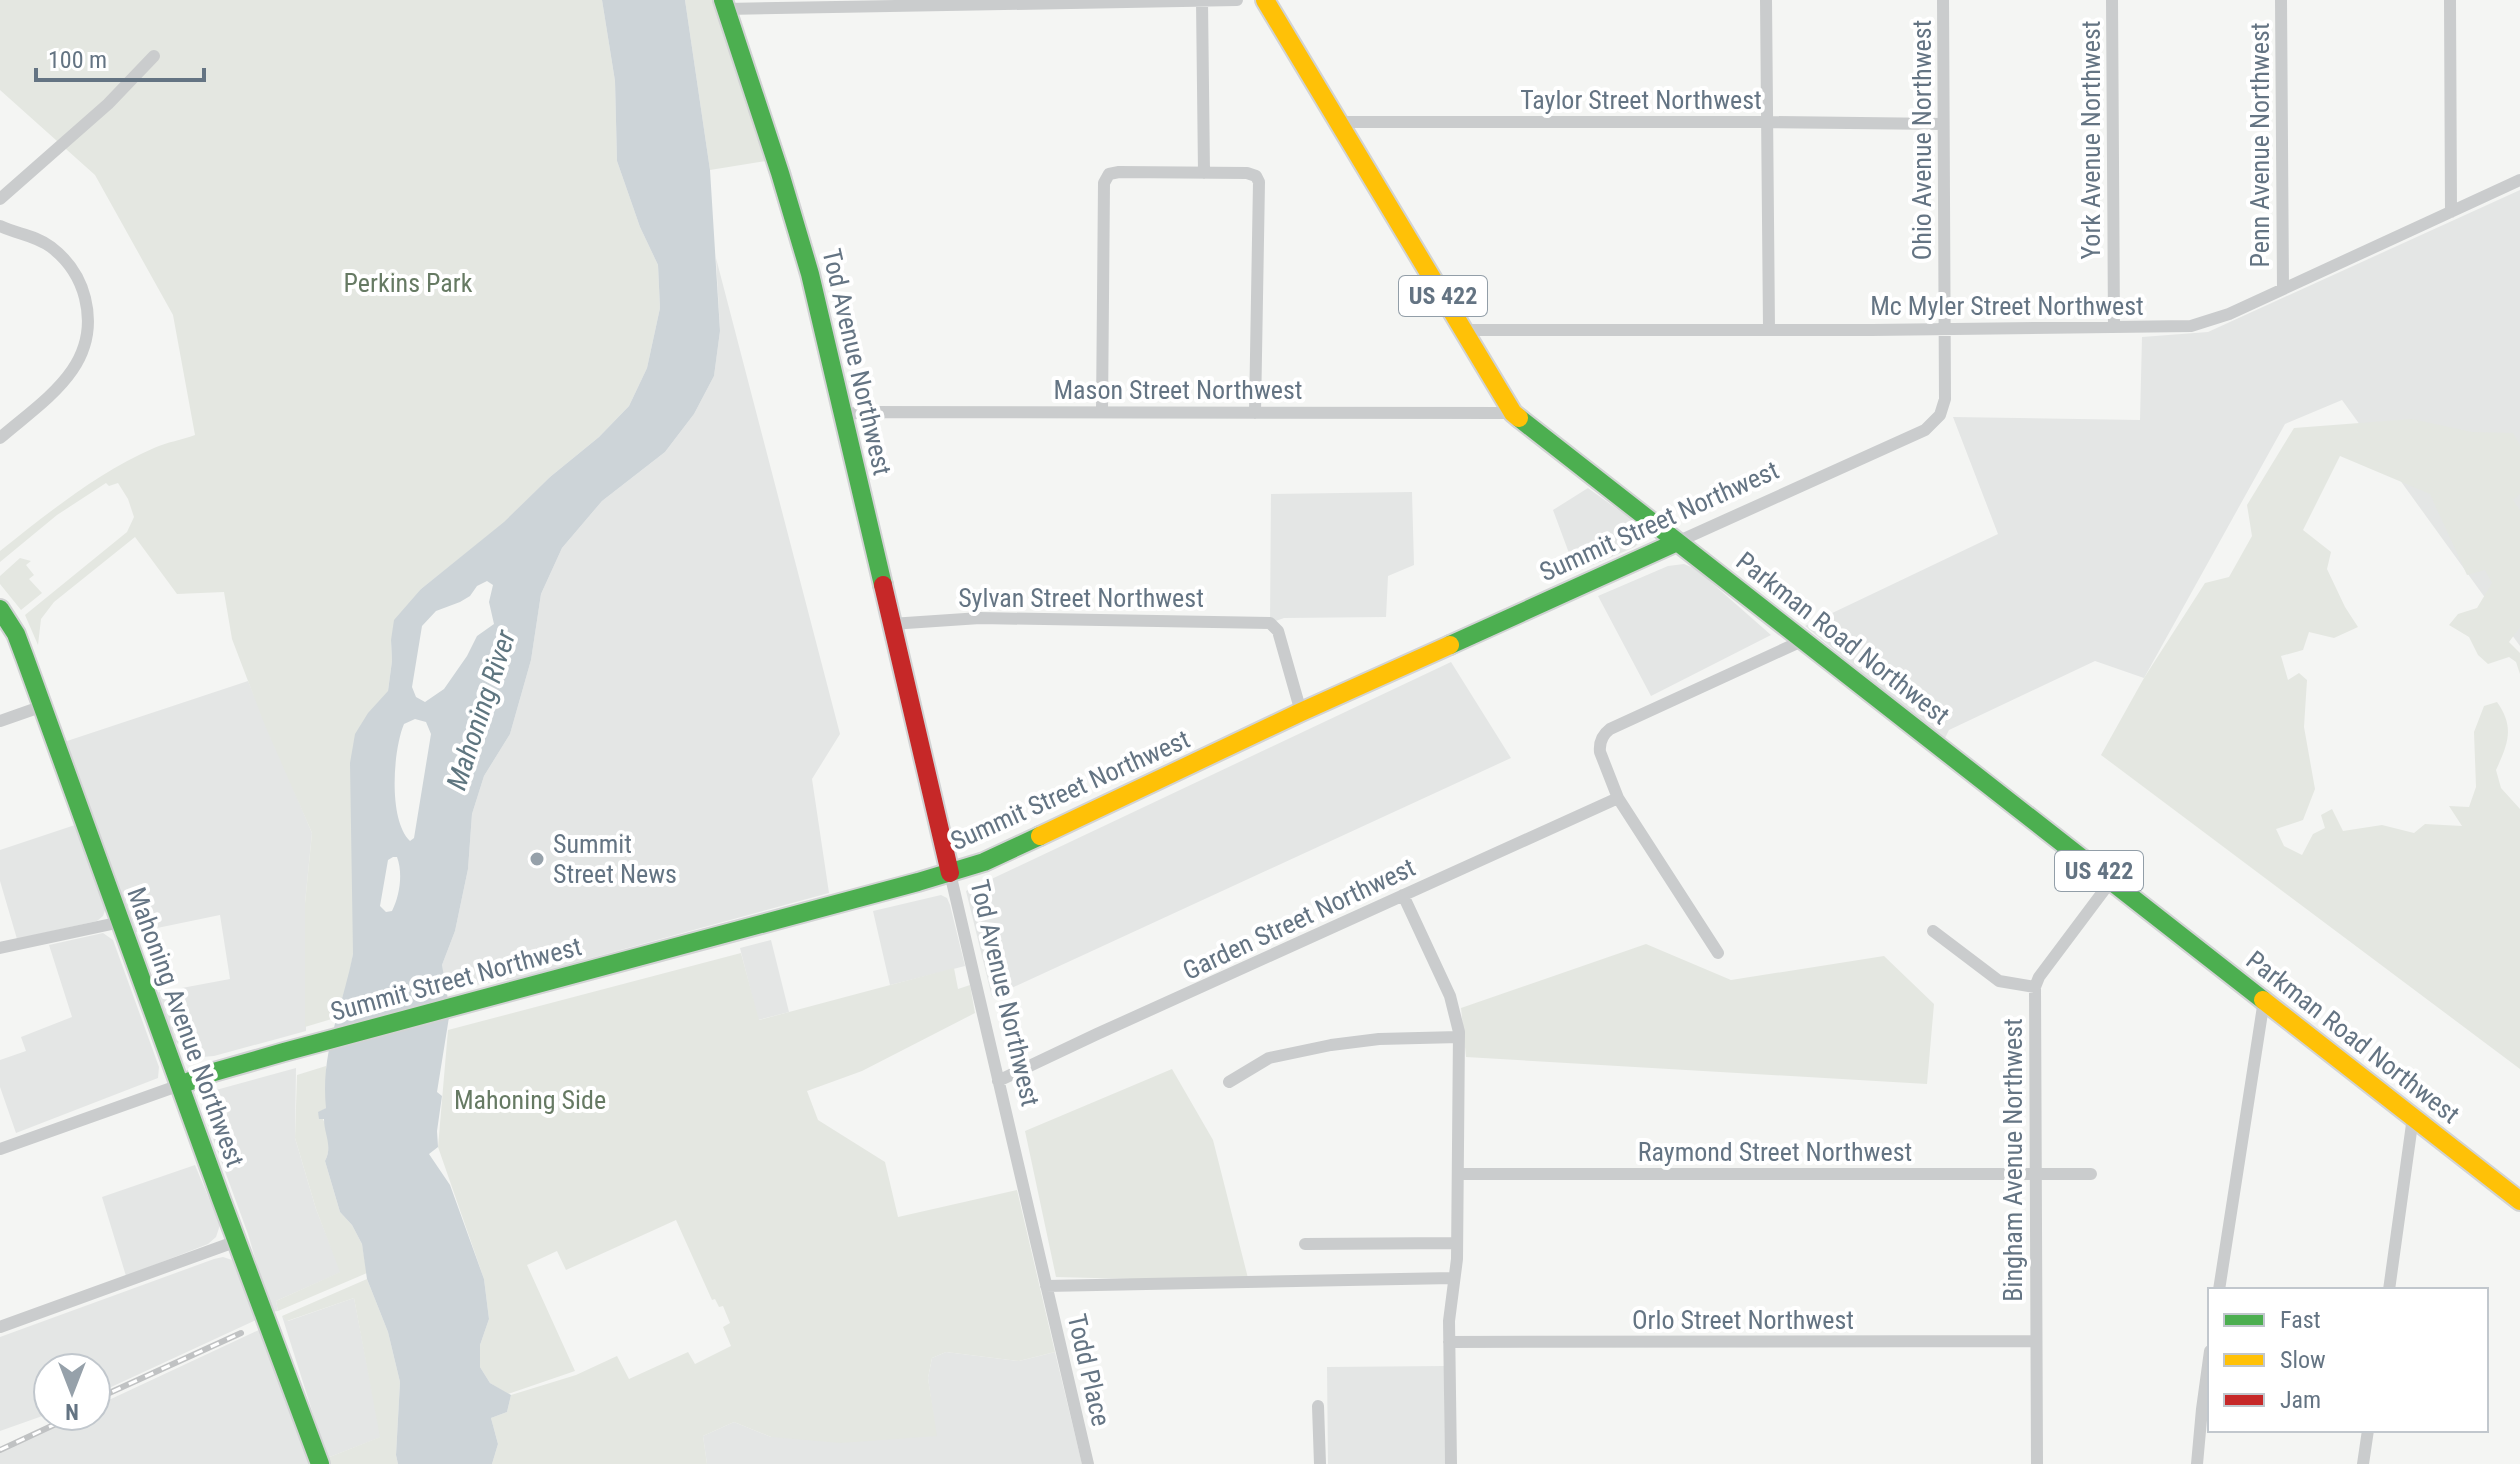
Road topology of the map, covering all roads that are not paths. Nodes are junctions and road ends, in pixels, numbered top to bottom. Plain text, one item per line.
1 (1237, 0) edge
2 (1265, 0) edge
3 (1766, 0) edge
4 (1943, 0) edge
5 (2112, 0) edge
6 (2281, 0) edge
7 (2450, 0) edge
8 (1202, 1) edge
9 (724, 4) edge
10 (154, 56) dead end
11 (1339, 122) junction
12 (1767, 122) junction
13 (1943, 124) junction
14 (1204, 173) junction
15 (2520, 180) edge
16 (0, 199) edge
17 (2451, 212) junction
18 (0, 226) edge
19 (2283, 289) junction
20 (2114, 327) junction
21 (1769, 329) junction
22 (1945, 329) junction
23 (1463, 330) junction
24 (1102, 412) junction
25 (1255, 413) junction
26 (1513, 413) junction
27 (843, 415) junction
28 (1935, 422) joint
29 (0, 438) edge
30 (1677, 542) junction
31 (0, 609) edge
32 (891, 624) junction
33 (1804, 640) junction
34 (43, 706) junction
35 (1301, 712) junction
36 (0, 721) edge
37 (1618, 798) junction
38 (950, 873) junction
39 (2111, 881) junction
40 (1403, 895) junction
41 (121, 922) junction
42 (1933, 931) dead end
43 (0, 948) edge
44 (1718, 953) dead end
45 (2035, 987) junction
46 (2264, 1000) junction
47 (1459, 1037) junction
48 (998, 1081) junction
49 (1229, 1082) dead end
50 (180, 1085) junction
51 (2413, 1117) junction
52 (0, 1149) edge
53 (1458, 1174) junction
54 (2091, 1174) dead end
55 (2034, 1175) junction
56 (2520, 1201) edge
57 (237, 1241) junction
58 (1457, 1243) junction
59 (1305, 1244) dead end
60 (1453, 1278) junction
61 (1046, 1286) junction
62 (2219, 1288) edge
63 (2389, 1288) edge
64 (0, 1327) edge
65 (2036, 1341) junction
66 (1449, 1342) junction
67 (2208, 1366) edge
68 (1318, 1406) dead end
69 (2368, 1432) edge
70 (320, 1464) edge
71 (1088, 1464) edge
72 (1320, 1464) edge
73 (1451, 1464) edge
74 (2037, 1464) edge
75 (2197, 1464) edge
76 (2363, 1464) edge

1 - 8 street
2 - 11 main road, Parkman Road Northwest / US 422
3 - 12 street
4 - 13 street, Ohio Avenue Northwest
5 - 20 street, York Avenue Northwest
6 - 19 street, Penn Avenue Northwest
7 - 17 street
8 - 9 street
8 - 14 street
9 - 27 main road, Tod Avenue Northwest
10 - 16 street
11 - 12 street, Taylor Street Northwest
11 - 23 main road, Parkman Road Northwest / US 422
12 - 13 street, Taylor Street Northwest
12 - 21 street
13 - 22 street, Ohio Avenue Northwest
14 - 24 street
14 - 25 street
15 - 17 street, Mc Myler Street Northwest
17 - 19 street, Mc Myler Street Northwest
18 - 29 street
19 - 20 street, Mc Myler Street Northwest
20 - 22 street, Mc Myler Street Northwest
21 - 22 street, Mc Myler Street Northwest
21 - 23 street, Mc Myler Street Northwest
22 - 28 street, Ohio Avenue Northwest
23 - 26 main road, Parkman Road Northwest / US 422
24 - 25 street, Mason Street Northwest
24 - 27 street, Mason Street Northwest
25 - 26 street, Mason Street Northwest
26 - 30 main road, Parkman Road Northwest / US 422
27 - 32 main road, Tod Avenue Northwest
28 - 30 street, Summit Street Northwest
30 - 33 main road, Parkman Road Northwest / US 422
30 - 35 main road, Summit Street Northwest
31 - 34 main road, Mahoning Avenue Northwest
32 - 35 street, Sylvan Street Northwest
32 - 38 main road, Tod Avenue Northwest
33 - 37 street
33 - 39 main road, Parkman Road Northwest / US 422
34 - 36 street
34 - 41 main road, Mahoning Avenue Northwest
35 - 38 main road, Summit Street Northwest
37 - 40 street, Garden Street Northwest
37 - 44 street
38 - 48 street, Tod Avenue Northwest
38 - 50 main road, Summit Street Northwest
39 - 45 street, Bingham Avenue Northwest
39 - 46 main road, Parkman Road Northwest / US 422
40 - 47 street
40 - 48 street, Garden Street Northwest
41 - 43 street
41 - 50 main road, Mahoning Avenue Northwest
42 - 45 street
45 - 55 street, Bingham Avenue Northwest
46 - 51 main road, Parkman Road Northwest / US 422
46 - 62 street
47 - 49 street
47 - 53 street
48 - 61 street, Tod Avenue Northwest
50 - 52 street, Summit Street Northwest
50 - 57 main road, Mahoning Avenue Northwest
51 - 56 main road, Parkman Road Northwest / US 422
51 - 63 street
53 - 55 street, Raymond Street Northwest
53 - 58 street
54 - 55 street, Raymond Street Northwest
55 - 65 street, Bingham Avenue Northwest
57 - 64 street
57 - 70 main road, Mahoning Avenue Northwest
58 - 59 street
58 - 60 street
60 - 61 street
60 - 66 street
61 - 71 street, Todd Place
65 - 66 street, Orlo Street Northwest
65 - 74 street, Bingham Avenue Northwest
66 - 73 street
67 - 75 street
68 - 72 street
69 - 76 street

